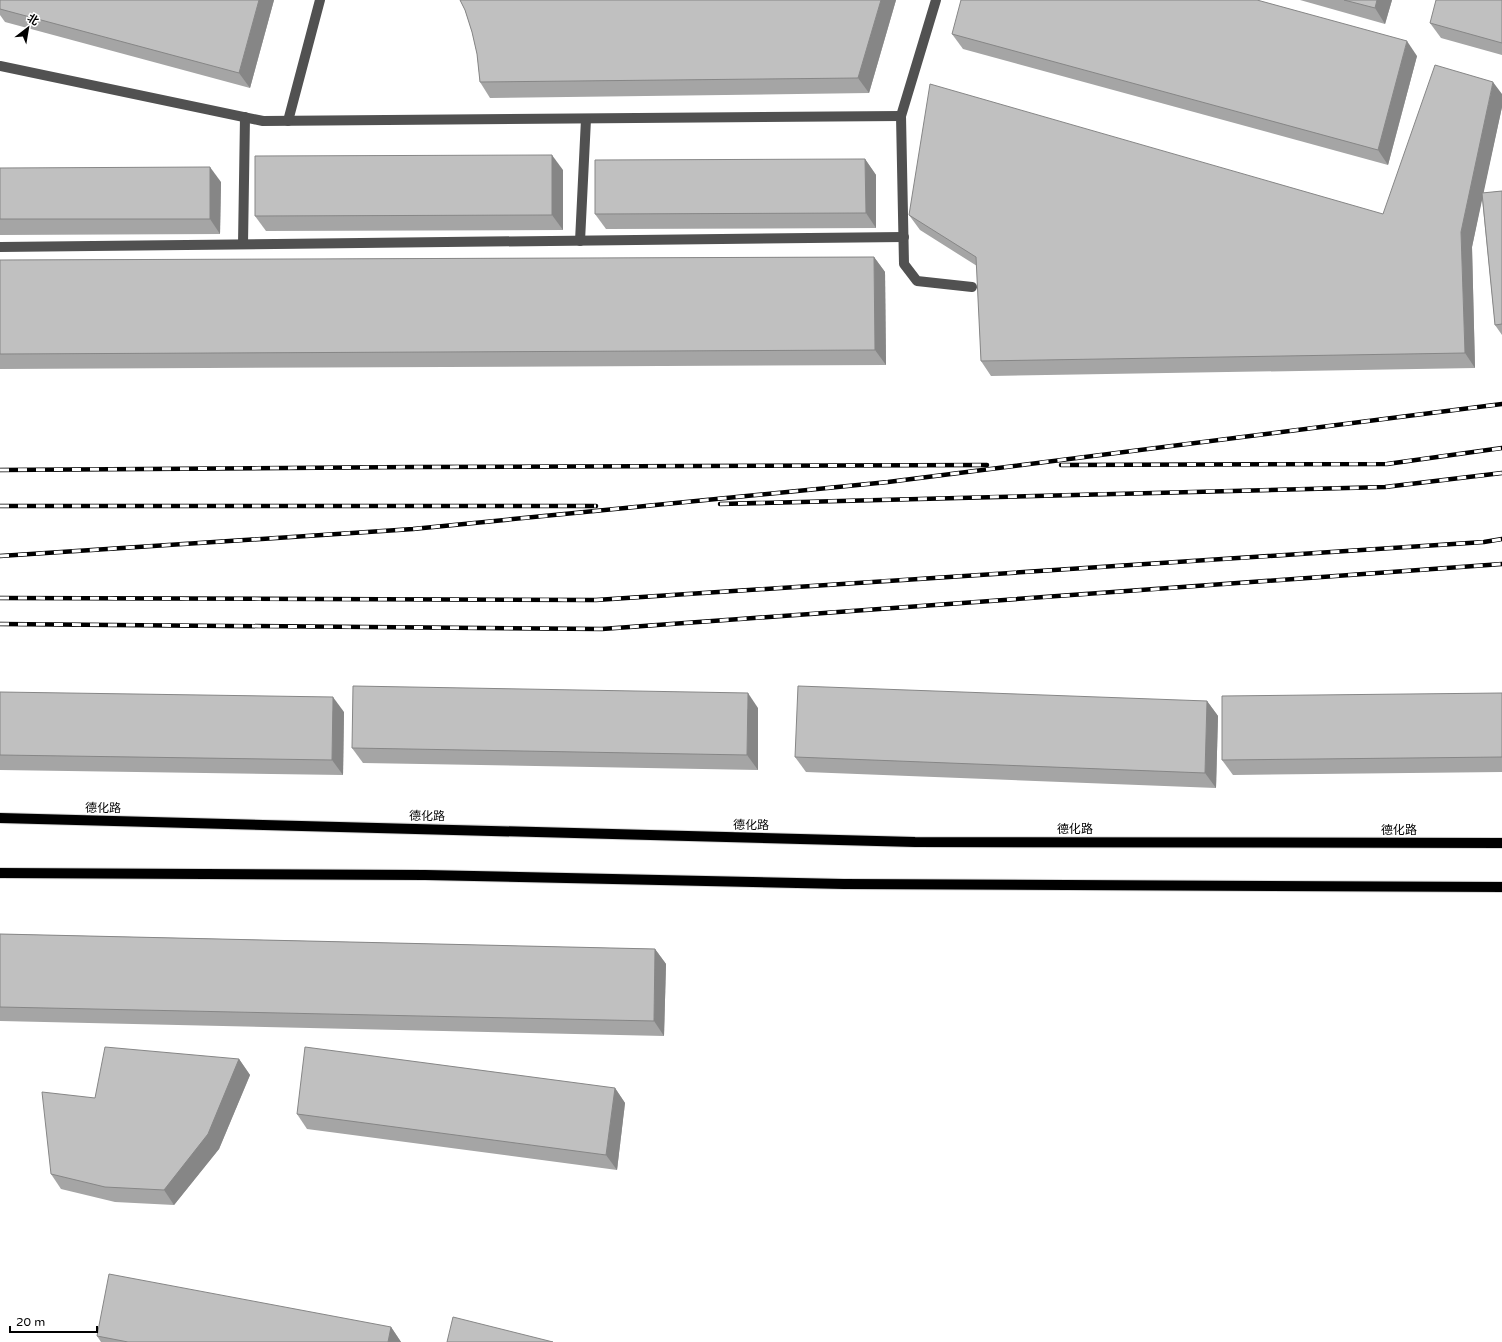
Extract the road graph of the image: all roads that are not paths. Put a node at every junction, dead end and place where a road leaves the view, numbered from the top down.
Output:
1 (320, 0) edge
2 (936, 0) edge
3 (0, 66) edge
4 (901, 116) junction
5 (245, 117) junction
6 (586, 119) junction
7 (288, 121) junction
8 (904, 237) junction
9 (580, 241) junction
10 (243, 244) junction
11 (0, 247) edge
12 (972, 287) dead end
13 (0, 818) edge
14 (1502, 843) edge
15 (0, 873) edge
16 (1502, 887) edge

1 - 7 street
2 - 4 street
3 - 5 street
4 - 6 street
4 - 8 street
5 - 7 street
5 - 10 street
6 - 7 street
6 - 9 street
8 - 9 street
8 - 12 street
9 - 10 street
10 - 11 street
13 - 14 main road, 德化路
15 - 16 main road

